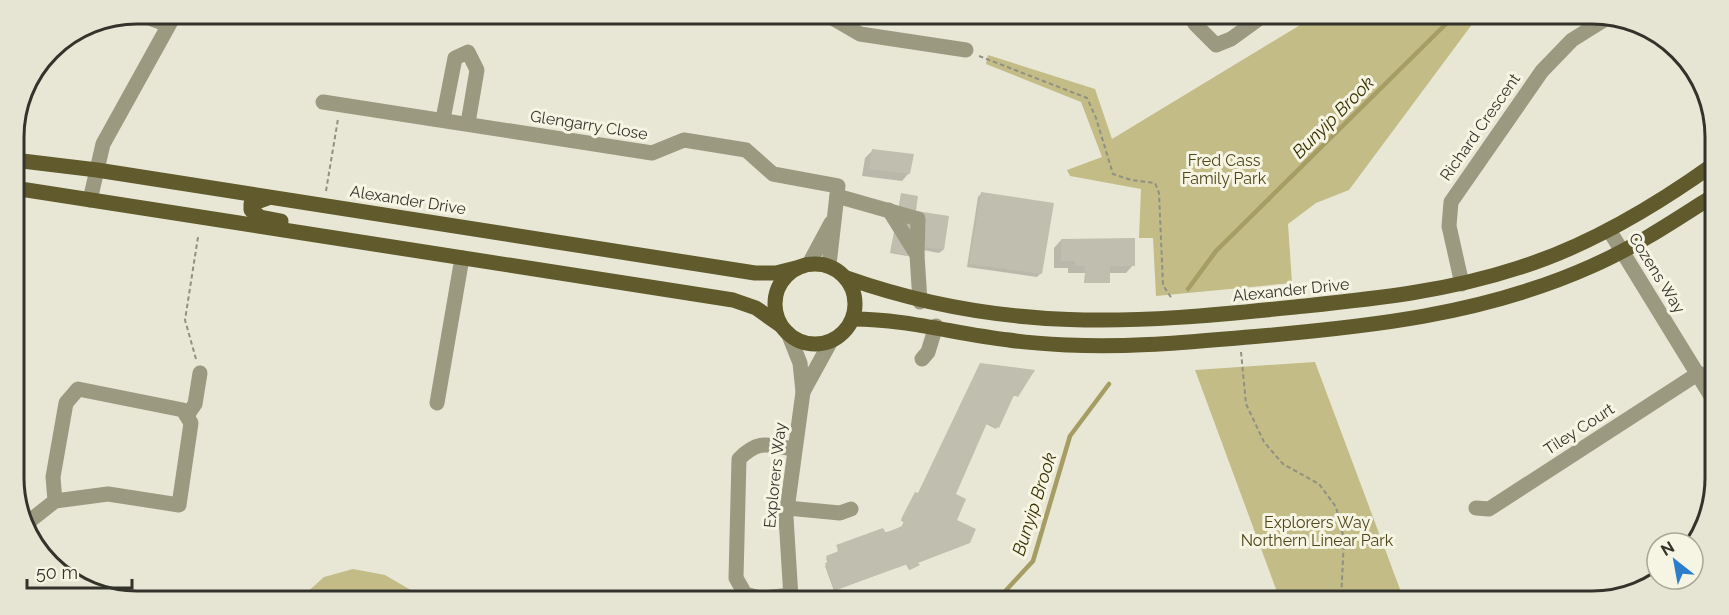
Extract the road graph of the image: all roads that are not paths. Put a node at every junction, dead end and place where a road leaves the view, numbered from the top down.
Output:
1 (169, 24) edge
2 (843, 24) edge
3 (1195, 24) edge
4 (1252, 24) edge
5 (1598, 24) edge
6 (966, 50) road end
7 (323, 102) dead end
8 (443, 119) junction
9 (468, 123) junction
10 (24, 161) edge
11 (97, 170) junction
12 (1705, 170) edge
13 (24, 190) edge
14 (837, 196) junction
15 (272, 198) junction
16 (90, 201) junction
17 (1705, 201) edge
18 (834, 218) junction
19 (1609, 230) junction
20 (332, 239) junction
21 (1621, 251) junction
22 (462, 258) junction
23 (830, 265) junction
24 (803, 266) junction
25 (847, 278) junction
26 (1462, 284) junction
27 (920, 302) junction
28 (853, 319) junction
29 (936, 326) junction
30 (784, 329) junction
31 (831, 341) junction
32 (922, 359) dead end
33 (200, 373) road end
34 (1699, 373) junction
35 (1705, 384) edge
36 (804, 392) junction
37 (437, 404) dead end
38 (188, 414) junction
39 (794, 449) junction
40 (55, 501) junction
41 (787, 508) junction
42 (850, 508) dead end
43 (1476, 508) dead end
44 (32, 519) edge
45 (743, 591) edge
46 (790, 591) edge

1 - 11 street
2 - 6 street
3 - 4 street
5 - 26 street, Richard Crescent
7 - 8 street, Glengarry Close
8 - 9 street, Glengarry Close
8 - 9 street
9 - 14 street, Glengarry Close
10 - 11 main road, Alexander Drive
11 - 15 main road, Alexander Drive
11 - 16 street
12 - 19 main road, Alexander Drive
13 - 16 main road
14 - 18 street
14 - 27 street
15 - 20 main road
15 - 24 main road, Alexander Drive
16 - 20 main road
17 - 21 main road
18 - 23 street
18 - 24 street
19 - 21 street, Cozens Way
19 - 26 main road, Alexander Drive
20 - 22 main road
21 - 29 main road
21 - 34 street, Cozens Way
22 - 30 main road
22 - 37 street
23 - 24 main road
23 - 25 main road
24 - 30 main road
25 - 27 main road, Alexander Drive
25 - 28 main road
26 - 27 main road, Alexander Drive
28 - 29 main road
28 - 31 main road
29 - 32 street
30 - 31 main road
30 - 36 street, Explorers Way
31 - 36 street, Explorers Way
33 - 38 street
34 - 35 street, Cozens Way
34 - 43 street, Tiley Court
36 - 39 street, Explorers Way
38 - 40 street
38 - 40 street
39 - 41 street, Explorers Way
39 - 45 street
40 - 44 street
41 - 42 street
41 - 46 street, Explorers Way

